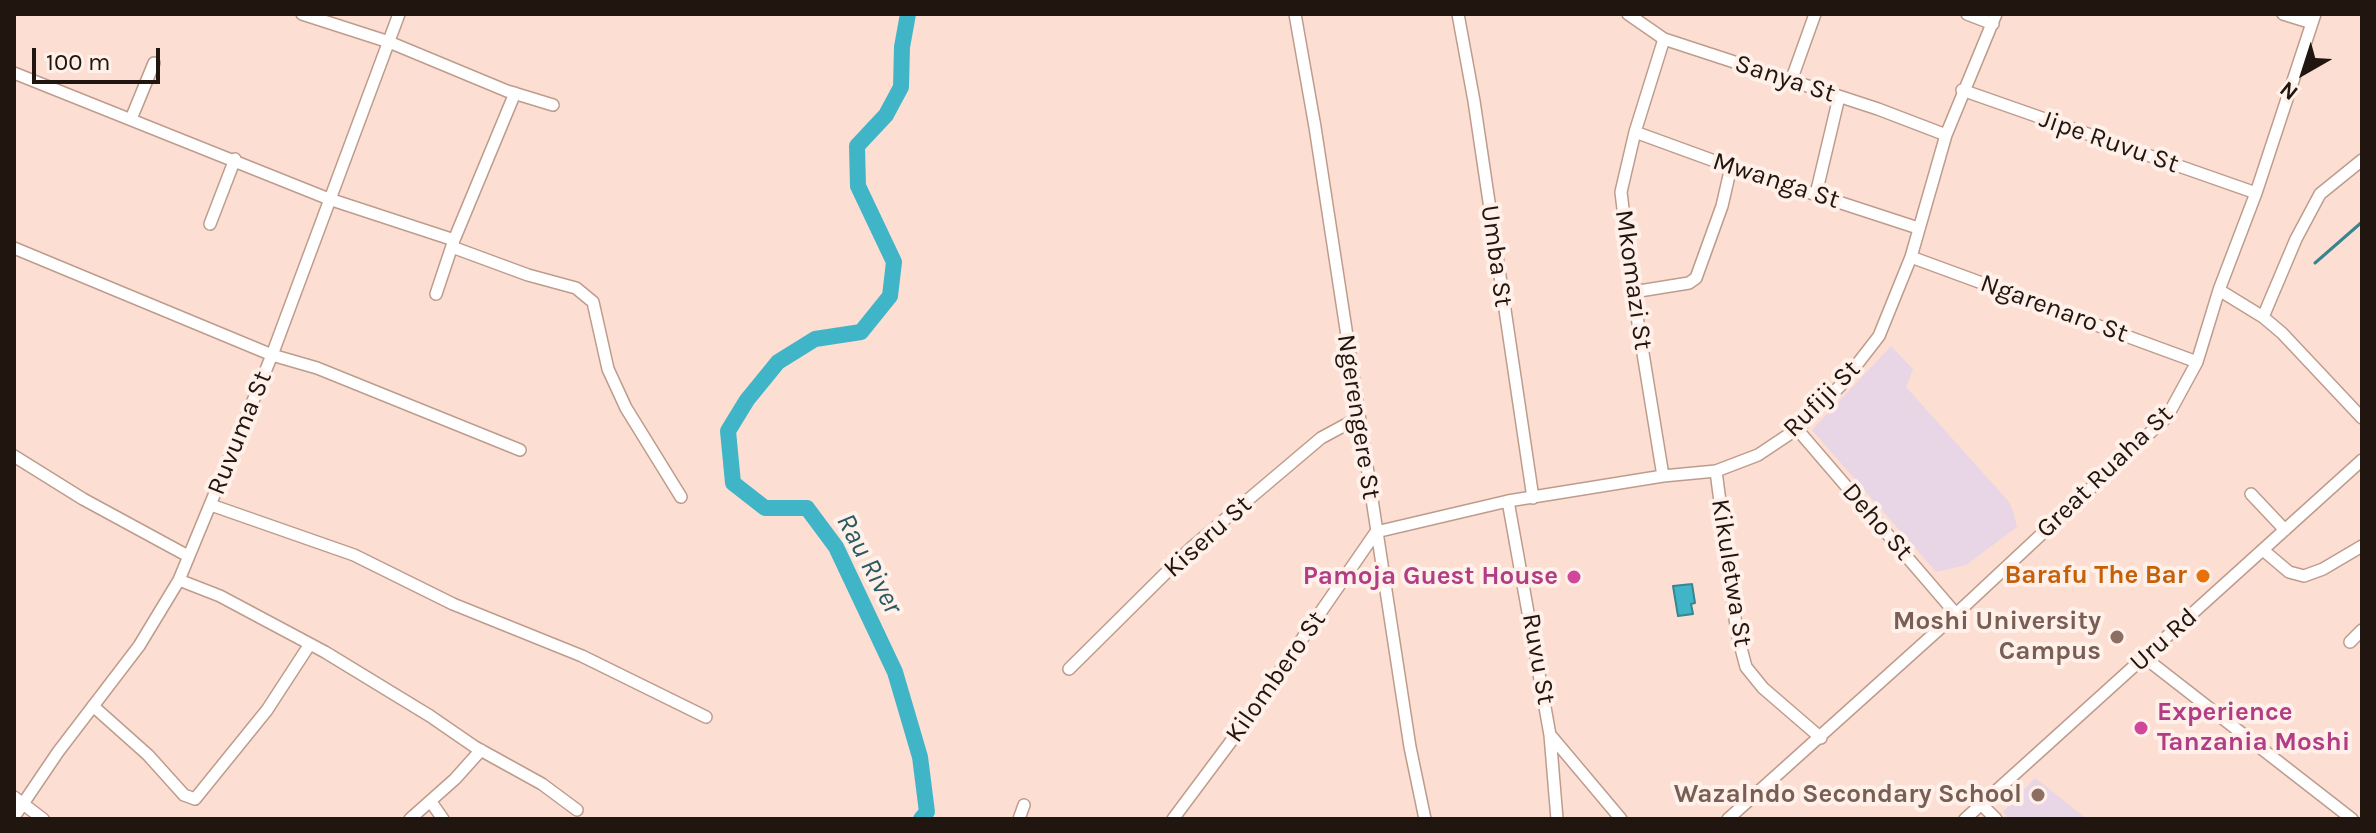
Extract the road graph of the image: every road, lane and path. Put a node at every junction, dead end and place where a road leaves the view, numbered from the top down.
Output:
1 (302, 14) edge
2 (399, 14) edge
3 (1295, 14) edge
4 (1458, 14) edge
5 (1628, 14) edge
6 (1815, 14) edge
7 (1967, 14) edge
8 (2283, 14) edge
9 (2313, 18) edge
10 (1995, 19) edge
11 (1664, 39) junction
12 (389, 42) junction
13 (154, 63) dead end
14 (14, 73) edge
15 (1791, 81) junction
16 (1962, 90) junction
17 (515, 93) junction
18 (1839, 97) junction
19 (553, 105) dead end
20 (131, 119) junction
21 (1635, 132) junction
22 (1946, 135) junction
23 (235, 159) junction
24 (2362, 160) edge
25 (1731, 167) junction
26 (2256, 193) junction
27 (1816, 194) junction
28 (329, 199) junction
29 (210, 224) dead end
30 (1918, 228) junction
31 (453, 244) junction
32 (14, 248) edge
33 (1911, 257) junction
34 (2219, 290) junction
35 (1633, 292) junction
36 (436, 294) dead end
37 (2263, 317) junction
38 (272, 355) junction
39 (2197, 362) junction
40 (1358, 418) junction
41 (2362, 418) edge
42 (1797, 429) junction
43 (520, 450) dead end
44 (14, 456) edge
45 (2362, 460) edge
46 (1716, 471) junction
47 (1663, 476) junction
48 (2251, 494) dead end
49 (681, 497) dead end
50 (1533, 498) junction
51 (1508, 501) junction
52 (211, 505) junction
53 (2285, 530) junction
54 (1376, 532) junction
55 (2362, 546) edge
56 (2263, 550) junction
57 (188, 556) junction
58 (179, 580) junction
59 (1956, 614) junction
60 (2362, 630) edge
61 (2350, 642) dead end
62 (310, 644) junction
63 (2145, 658) junction
64 (1069, 669) dead end
65 (93, 706) junction
66 (706, 717) dead end
67 (1550, 735) junction
68 (1821, 738) junction
69 (481, 750) junction
70 (18, 801) edge
71 (431, 802) junction
72 (1981, 804) junction
73 (1024, 805) dead end
74 (577, 810) dead end
75 (14, 817) edge
76 (43, 819) edge
77 (410, 819) edge
78 (443, 819) edge
79 (1019, 819) edge
80 (1173, 819) edge
81 (1425, 819) edge
82 (1557, 819) edge
83 (1621, 819) edge
84 (1728, 819) edge
85 (1965, 819) edge
86 (1996, 819) edge
87 (2352, 819) edge

1 - 12 street
2 - 12 street, Ruvuma St
3 - 40 street, Ngerengere St
4 - 50 street, Umba St
5 - 11 street, Sanya St
6 - 15 street
7 - 10 street
8 - 9 street
9 - 26 street, Great Ruaha St
10 - 16 street, Rufiji St
11 - 15 street, Sanya St
11 - 21 street, Mkomazi St
12 - 17 street
12 - 28 street, Ruvuma St
13 - 20 street
14 - 20 street
15 - 18 street, Sanya St
16 - 22 street, Rufiji St
16 - 26 street, Jipe Ruvu St
17 - 19 street
17 - 31 street
18 - 22 street, Sanya St
18 - 27 street
20 - 23 street
21 - 25 street, Mwanga St
21 - 35 street, Mkomazi St
22 - 30 street, Rufiji St
23 - 28 street
23 - 29 street
24 - 37 street
25 - 27 street, Mwanga St
25 - 35 street
26 - 34 street, Great Ruaha St
27 - 30 street, Mwanga St
28 - 31 street
28 - 38 street, Ruvuma St
30 - 33 street, Rufiji St
31 - 36 street
31 - 49 street
32 - 38 street
33 - 39 street, Ngarenaro St
33 - 42 street, Rufiji St
34 - 37 street
34 - 39 street, Great Ruaha St
35 - 47 street, Mkomazi St
37 - 41 street
38 - 43 street
38 - 52 street, Ruvuma St
39 - 59 street, Great Ruaha St
40 - 54 street, Ngerengere St
40 - 64 street, Kiseru St
42 - 46 street, Rufiji St
42 - 59 street, Deho St
44 - 57 street
45 - 53 street, Uru Rd
46 - 47 street, Rufiji St
46 - 68 street, Kikuletwa St
47 - 50 street, Rufiji St
48 - 53 street
50 - 51 street, Rufiji St
51 - 54 street, Rufiji St
51 - 67 street, Ruvu St
52 - 57 street, Ruvuma St
52 - 66 street
53 - 56 street, Uru Rd
54 - 80 street, Kilombero St
54 - 81 street, Ngerengere St
55 - 56 street
56 - 63 street, Uru Rd
57 - 58 street, Ruvuma St
58 - 62 street
58 - 65 street, Ruvuma St
59 - 68 street, Great Ruaha St
60 - 61 street
62 - 65 street
62 - 69 street
63 - 72 street, Uru Rd
63 - 87 street
65 - 70 street, Ruvuma St
67 - 82 street, Ruvu St
67 - 83 street
68 - 84 street, Great Ruaha St
69 - 71 street
69 - 74 street
70 - 75 street, Ruvuma St
70 - 76 street
71 - 77 street
71 - 78 street
72 - 85 street, Uru Rd
72 - 86 street
73 - 79 street

